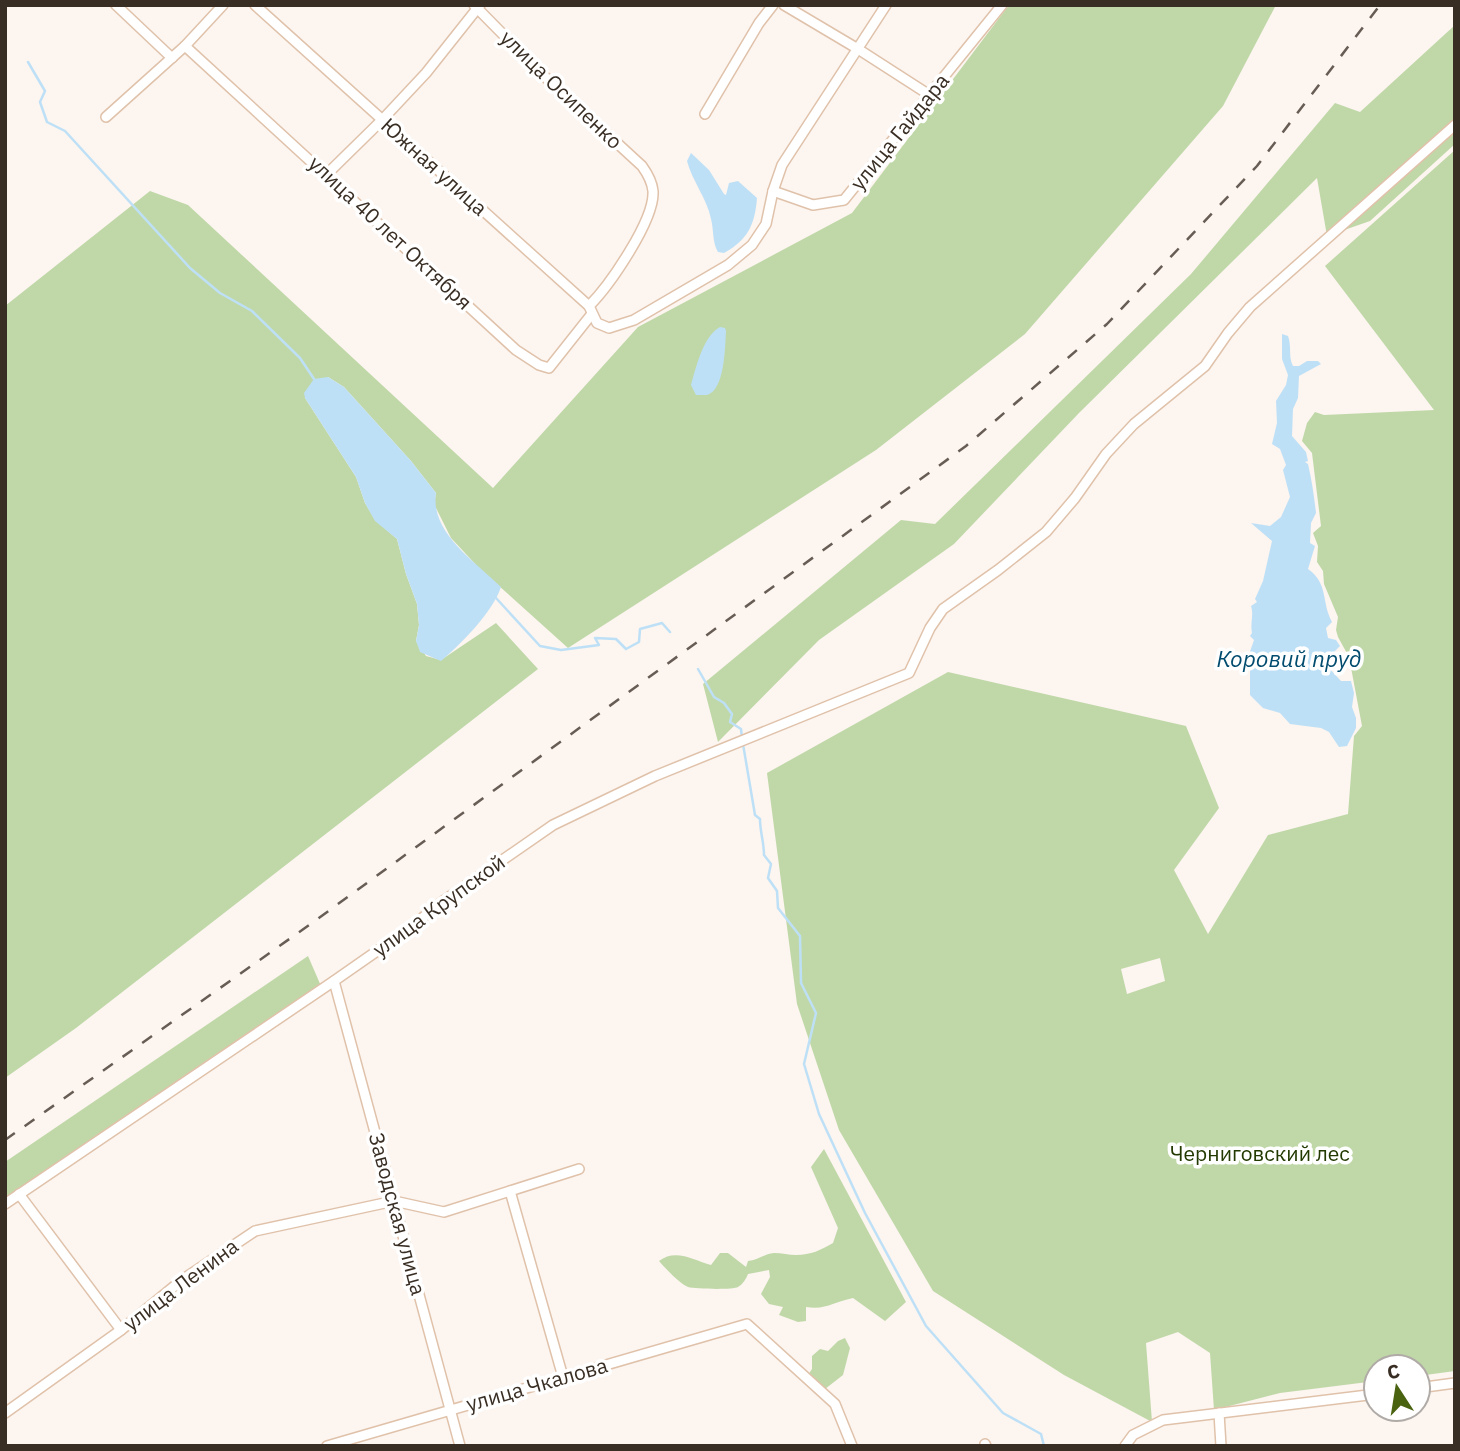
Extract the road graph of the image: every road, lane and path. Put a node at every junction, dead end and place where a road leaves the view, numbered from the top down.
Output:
1 (116, 5) edge
2 (223, 5) edge
3 (256, 5) edge
4 (773, 5) edge
5 (784, 5) edge
6 (886, 5) edge
7 (1002, 5) edge
8 (477, 6) edge
9 (185, 46) junction
10 (858, 49) junction
11 (172, 58) junction
12 (931, 96) junction
13 (705, 114) dead end
14 (106, 117) dead end
15 (382, 120) junction
16 (1455, 125) edge
17 (326, 175) junction
18 (773, 191) junction
19 (590, 311) junction
20 (334, 982) junction
21 (579, 1169) dead end
22 (510, 1191) junction
23 (19, 1194) junction
24 (394, 1201) junction
25 (5, 1204) edge
26 (121, 1330) junction
27 (563, 1377) junction
28 (1455, 1383) edge
29 (1432, 1386) edge
30 (1362, 1396) edge
31 (450, 1410) junction
32 (5, 1413) edge
33 (1219, 1413) junction
34 (327, 1446) edge
35 (460, 1446) edge
36 (852, 1446) edge
37 (1125, 1446) edge
38 (1220, 1446) edge

1 - 11 street
2 - 9 street
3 - 15 street, Южная улица
4 - 13 street
5 - 10 street
6 - 10 street
7 - 12 street, улица Гайдара
8 - 15 street
8 - 19 street, улица Осипенко
9 - 11 street
9 - 17 street, улица 40 лет Октября
10 - 12 street
10 - 18 street
11 - 14 street
12 - 18 street, улица Гайдара
15 - 17 street
15 - 19 street, Южная улица
16 - 20 street, улица Крупской
17 - 19 street, улица 40 лет Октября
18 - 19 street, Южная улица
20 - 23 street, улица Крупской
20 - 24 street, Заводская улица
21 - 22 street, улица Ленина
22 - 24 street, улица Ленина
22 - 27 street
23 - 25 street, улица Крупской
23 - 26 street
24 - 26 street, улица Ленина
24 - 31 street, Заводская улица
26 - 32 street, улица Ленина
27 - 31 street, улица Чкалова
27 - 36 street, улица Чкалова
28 - 29 street
30 - 33 street
31 - 34 street, улица Чкалова
31 - 35 street, Заводская улица
33 - 37 street
33 - 38 street

